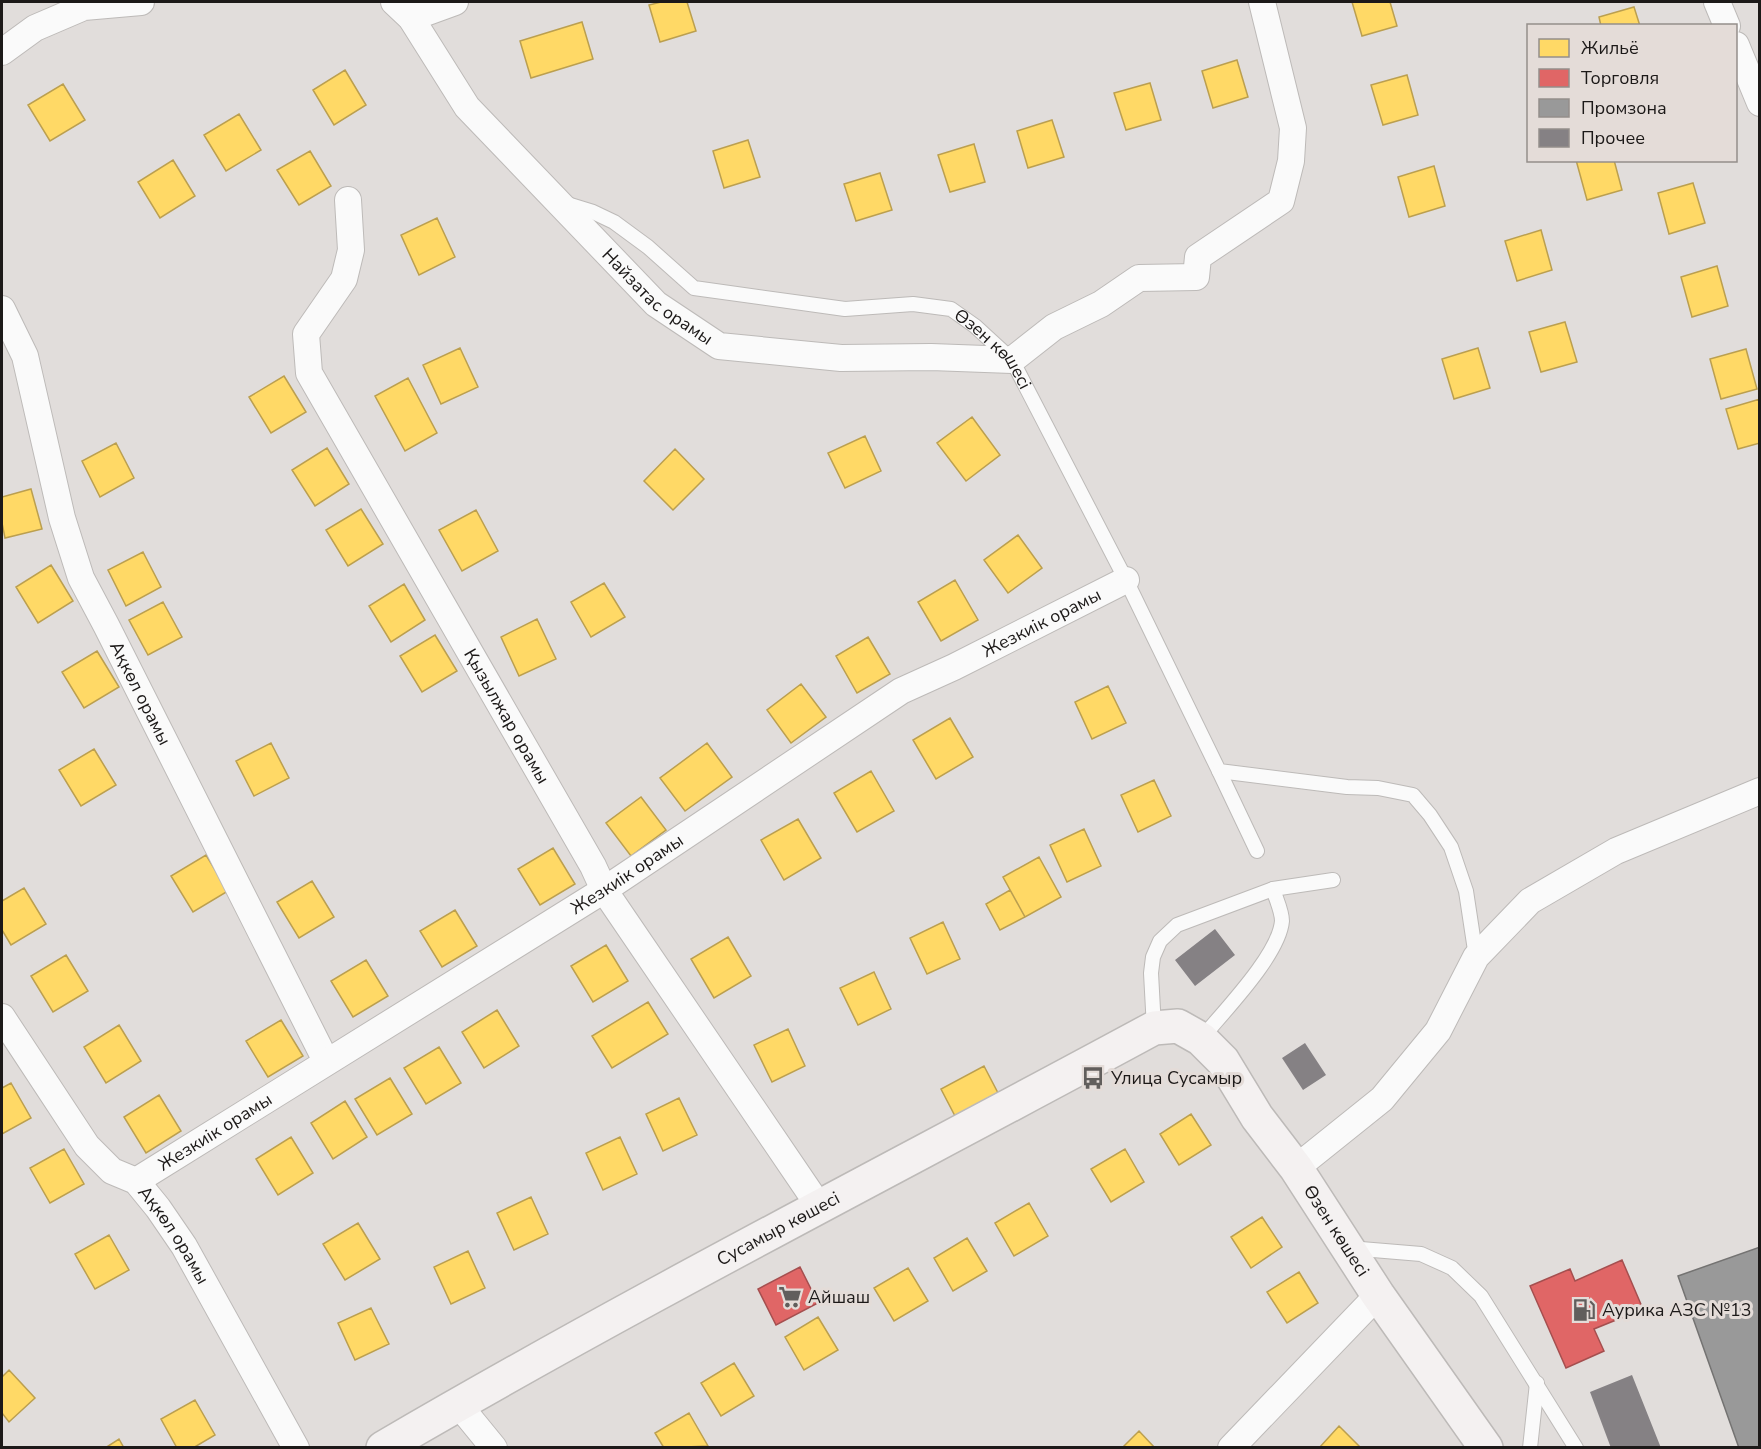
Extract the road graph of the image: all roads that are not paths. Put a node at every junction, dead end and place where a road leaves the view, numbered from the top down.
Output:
1 (141, 2) edge
2 (455, 2) edge
3 (1262, 2) edge
4 (1718, 2) edge
5 (402, 10) edge
6 (1726, 24) edge
7 (1737, 47) edge
8 (2, 52) edge
9 (1760, 103) edge
10 (348, 200) dead end
11 (558, 202) junction
12 (2, 309) edge
13 (1012, 360) junction
14 (1126, 580) junction
15 (1219, 771) junction
16 (1760, 791) edge
17 (1257, 851) dead end
18 (1333, 880) dead end
19 (1274, 889) junction
20 (604, 890) junction
21 (1476, 957) junction
22 (2, 1017) edge
23 (1178, 1031) junction
24 (326, 1061) junction
25 (1296, 1168) junction
26 (136, 1181) junction
27 (819, 1206) junction
28 (1349, 1248) junction
29 (1378, 1295) junction
30 (1537, 1383) junction
31 (458, 1404) junction
32 (296, 1448) edge
33 (383, 1448) edge
34 (494, 1448) edge
35 (1231, 1448) edge
36 (1486, 1448) edge
37 (1530, 1448) edge
38 (1576, 1448) edge

1 - 8 street
2 - 5 street, Найзатас орамы
3 - 13 street
4 - 6 street
5 - 11 street, Найзатас орамы
7 - 9 street
10 - 20 street, Қызылжар орамы
11 - 13 lane, Өзен көшесі
11 - 13 street, Найзатас орамы
12 - 24 street, Ақкөл орамы
13 - 14 lane, Өзен көшесі
14 - 15 lane, Өзен көшесі
14 - 20 street, Жезкиік орамы
15 - 17 lane, Өзен көшесі
15 - 21 lane
16 - 21 street
18 - 19 lane
19 - 23 lane
19 - 23 lane
20 - 24 street, Жезкиік орамы
20 - 27 street, Қызылжар орамы
21 - 25 street
22 - 26 street, Ақкөл орамы
23 - 25 main road, Өзен көшесі
23 - 27 main road, Сусамыр көшесі
24 - 26 street, Жезкиік орамы
25 - 28 main road, Өзен көшесі
26 - 32 street, Ақкөл орамы
27 - 31 main road, Сусамыр көшесі
28 - 29 main road, Өзен көшесі
28 - 30 lane
29 - 35 street
29 - 36 main road, Өзен көшесі
30 - 37 lane
30 - 38 lane
31 - 33 main road, Сусамыр көшесі
31 - 34 street

